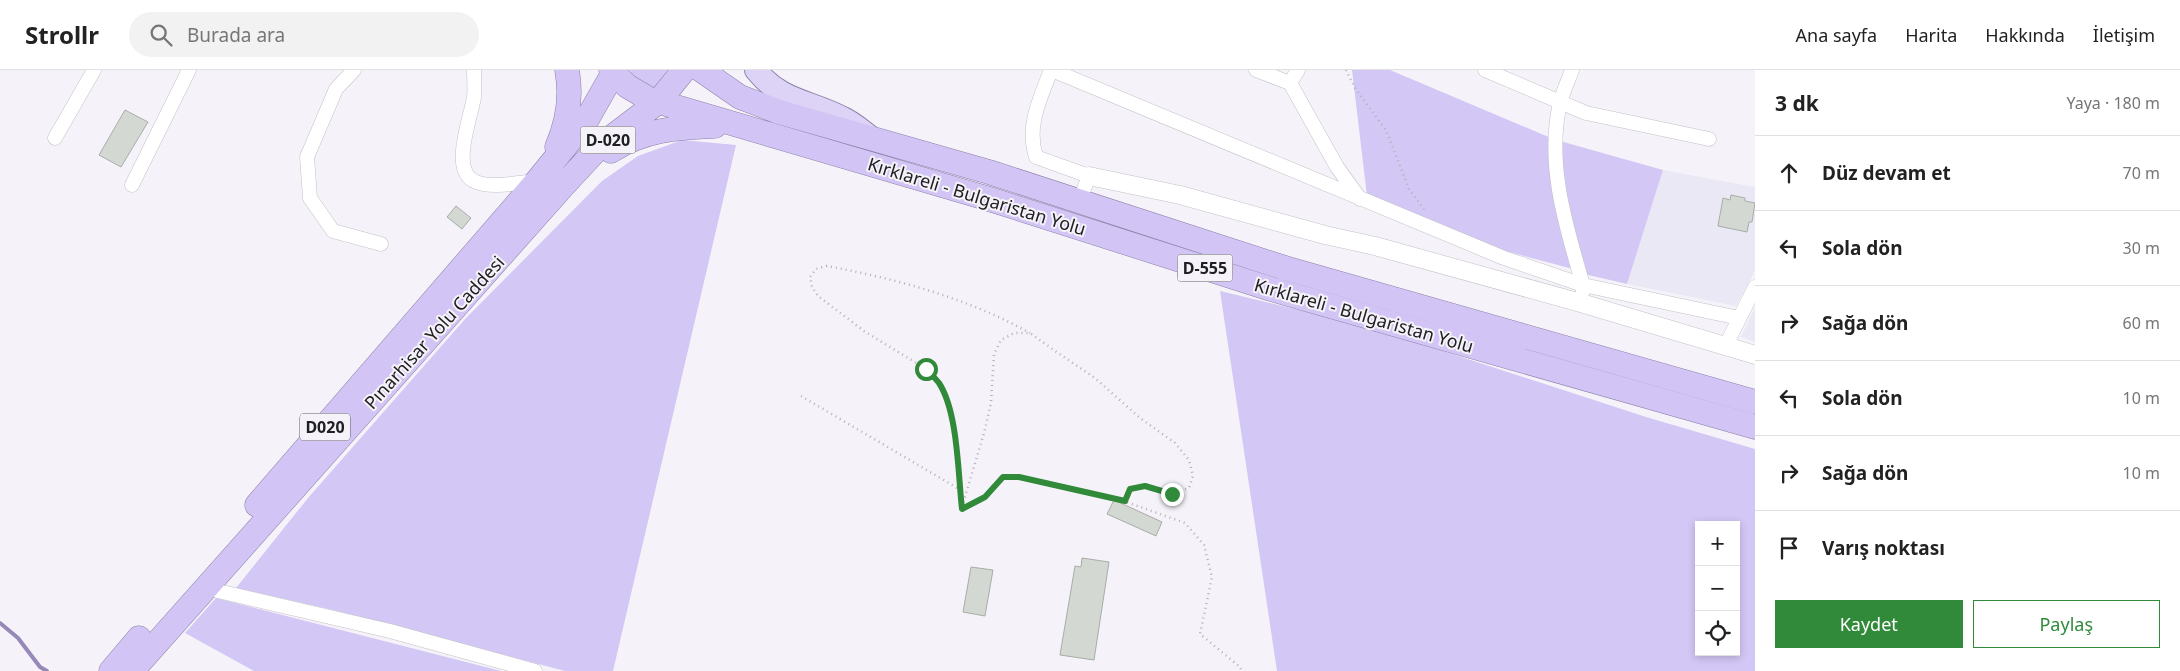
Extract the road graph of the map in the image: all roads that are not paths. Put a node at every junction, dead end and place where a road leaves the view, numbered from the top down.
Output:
1 (94, 70) edge
2 (189, 70) edge
3 (354, 70) edge
4 (474, 70) edge
5 (567, 70) edge
6 (684, 70) edge
7 (701, 70) edge
8 (756, 70) edge
9 (1051, 70) edge
10 (1256, 70) edge
11 (1298, 70) edge
12 (1485, 70) edge
13 (1572, 70) edge
14 (613, 71) edge
15 (1290, 84) junction
16 (658, 102) junction
17 (1560, 102) junction
18 (741, 125) junction
19 (55, 138) dead end
20 (876, 139) junction
21 (1709, 139) dead end
22 (1089, 176) junction
23 (537, 181) junction
24 (132, 185) dead end
25 (563, 186) junction
26 (1361, 199) junction
27 (1079, 202) junction
28 (381, 244) dead end
29 (1583, 285) junction
30 (1755, 287) edge
31 (1582, 303) junction
32 (1739, 318) junction
33 (1725, 347) junction
34 (1755, 355) edge
35 (1755, 402) edge
36 (1755, 427) edge
37 (205, 588) junction
38 (111, 671) edge
39 (132, 671) edge
40 (535, 671) edge

1 - 19 street
2 - 24 street
3 - 28 street
4 - 23 street
5 - 23 highway
6 - 16 highway, Pınarhisar Yolu Caddesi / D-020
7 - 20 highway, Kırklareli - Bulgaristan Yolu / D-555
8 - 20 main road
9 - 22 street
9 - 26 street
10 - 15 street
11 - 15 street
12 - 17 street
13 - 17 street
14 - 16 highway, D-555
14 - 23 highway, Pınarhisar Yolu Caddesi
15 - 26 street
16 - 18 highway, Kırklareli - Bulgaristan Yolu / D-555
16 - 25 highway, Pınarhisar Yolu Caddesi / D-020
17 - 21 street
17 - 29 street
18 - 25 highway
18 - 36 highway, Kırklareli - Bulgaristan Yolu / D-555
20 - 27 highway, Kırklareli - Bulgaristan Yolu / D-555
22 - 27 street
22 - 31 street
23 - 38 highway, Pınarhisar Yolu Caddesi / D020
25 - 37 highway, Pınarhisar Yolu Caddesi / D020
26 - 29 street
27 - 35 highway, Kırklareli - Bulgaristan Yolu / D-555
29 - 31 street
29 - 32 street
30 - 32 street
31 - 33 street
32 - 33 street
33 - 34 street
37 - 39 highway, Pınarhisar Yolu Caddesi / D020
37 - 40 street

